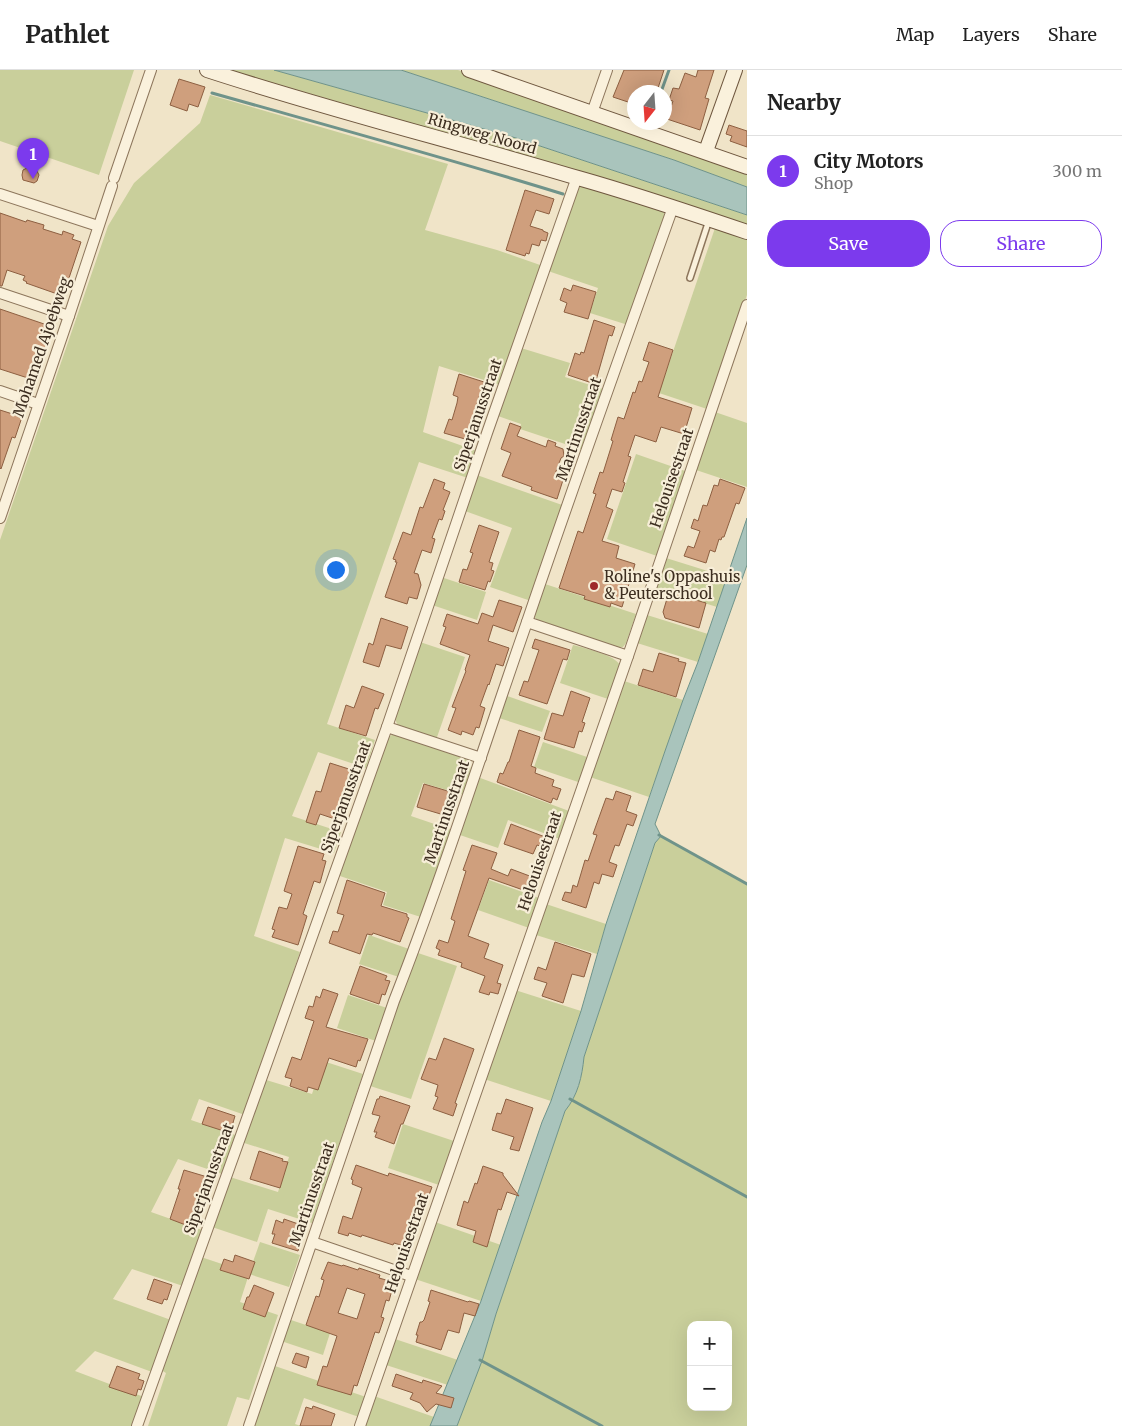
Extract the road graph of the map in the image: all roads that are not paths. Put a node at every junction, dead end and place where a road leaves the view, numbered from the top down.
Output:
1 (151, 70) edge
2 (209, 70) edge
3 (469, 70) edge
4 (607, 70) edge
5 (736, 70) edge
6 (491, 73) edge
7 (592, 113) junction
8 (706, 151) junction
9 (747, 167) edge
10 (577, 178) junction
11 (0, 194) edge
12 (673, 207) junction
13 (709, 219) junction
14 (98, 226) junction
15 (747, 232) edge
16 (690, 278) dead end
17 (0, 294) edge
18 (747, 305) edge
19 (69, 316) junction
20 (0, 391) edge
21 (38, 404) junction
22 (4, 492) edge
23 (0, 518) edge
24 (526, 622) junction
25 (628, 656) junction
26 (387, 727) junction
27 (482, 758) junction
28 (312, 1242) junction
29 (411, 1276) junction
30 (137, 1426) edge
31 (249, 1426) edge
32 (360, 1426) edge

1 - 14 street, Mohamed Ajoebweg
2 - 10 street, Ringweg Noord
3 - 6 street
4 - 7 street
5 - 8 street
6 - 7 street
7 - 8 street
8 - 9 street
10 - 12 street, Ringweg Noord
10 - 26 street, Siperjanusstraat
11 - 14 street
12 - 13 street, Ringweg Noord
12 - 24 street, Martinusstraat
13 - 15 street, Ringweg Noord
13 - 16 lane
14 - 19 street, Mohamed Ajoebweg
17 - 19 street
18 - 25 street, Helouisestraat
19 - 21 street, Mohamed Ajoebweg
20 - 21 street
21 - 22 street, Mohamed Ajoebweg
22 - 23 street, Mohamed Ajoebweg
24 - 25 street
24 - 27 street, Martinusstraat
25 - 29 street, Helouisestraat
26 - 27 street
26 - 30 street, Siperjanusstraat
27 - 28 street, Martinusstraat
28 - 29 street
28 - 31 street, Martinusstraat
29 - 32 street, Helouisestraat

